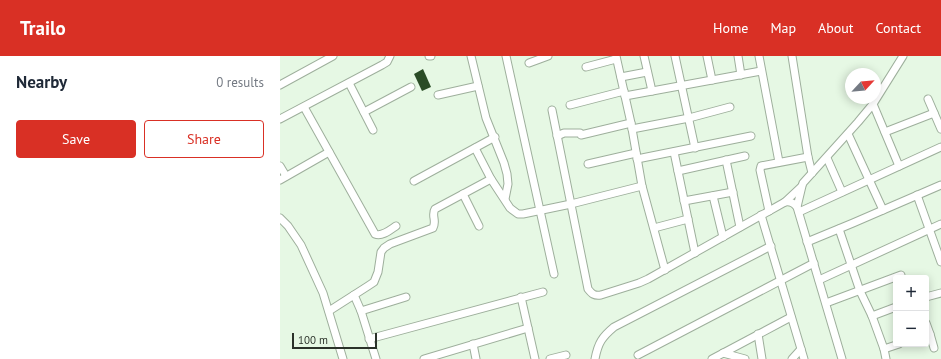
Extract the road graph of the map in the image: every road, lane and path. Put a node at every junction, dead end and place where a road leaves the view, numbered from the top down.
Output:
1 (333, 56) edge
2 (390, 56) edge
3 (471, 56) edge
4 (506, 56) edge
5 (548, 56) edge
6 (644, 56) edge
7 (676, 56) edge
8 (707, 56) edge
9 (738, 56) edge
10 (759, 56) edge
11 (792, 56) edge
12 (903, 56) edge
13 (616, 58) edge
14 (528, 63) dead end
15 (586, 66) dead end
16 (762, 71) junction
17 (647, 72) junction
18 (741, 75) junction
19 (621, 78) junction
20 (712, 80) junction
21 (349, 83) junction
22 (280, 85) edge
23 (478, 86) junction
24 (682, 86) junction
25 (411, 87) dead end
26 (652, 91) junction
27 (881, 91) edge
28 (624, 94) junction
29 (438, 95) dead end
30 (928, 99) dead end
31 (873, 104) joint
32 (570, 105) dead end
33 (304, 107) junction
34 (730, 107) dead end
35 (552, 110) dead end
36 (364, 112) junction
37 (934, 113) junction
38 (689, 118) junction
39 (280, 119) edge
40 (631, 126) junction
41 (941, 129) edge
42 (373, 130) dead end
43 (885, 132) junction
44 (848, 134) junction
45 (557, 136) junction
46 (751, 136) dead end
47 (495, 137) junction
48 (941, 147) edge
49 (475, 148) junction
50 (695, 148) junction
51 (329, 152) junction
52 (674, 152) junction
53 (637, 156) junction
54 (745, 156) dead end
55 (808, 156) junction
56 (827, 158) junction
57 (726, 160) junction
58 (779, 162) junction
59 (588, 164) dead end
60 (280, 166) edge
61 (899, 166) junction
62 (678, 171) junction
63 (812, 173) junction
64 (283, 178) edge
65 (492, 179) junction
66 (869, 180) junction
67 (414, 181) dead end
68 (941, 185) edge
69 (642, 186) junction
70 (802, 186) junction
71 (733, 192) junction
72 (842, 192) junction
73 (462, 194) junction
74 (917, 195) junction
75 (713, 196) junction
76 (504, 199) junction
77 (684, 202) junction
78 (785, 202) junction
79 (571, 204) junction
80 (798, 209) junction
81 (770, 210) junction
82 (883, 210) junction
83 (539, 211) junction
84 (761, 215) junction
85 (688, 219) junction
86 (281, 221) edge
87 (941, 224) edge
88 (396, 226) dead end
89 (479, 226) dead end
90 (740, 227) junction
91 (654, 228) junction
92 (839, 229) junction
93 (929, 229) junction
94 (722, 237) junction
95 (807, 242) junction
96 (771, 246) junction
97 (939, 251) edge
98 (695, 253) junction
99 (941, 262) edge
100 (814, 263) junction
101 (851, 265) junction
102 (665, 270) junction
103 (554, 274) dead end
104 (893, 278) edge
105 (780, 280) junction
106 (819, 280) junction
107 (860, 291) junction
108 (543, 292) dead end
109 (941, 293) edge
110 (354, 295) junction
111 (929, 296) edge
112 (406, 297) dead end
113 (521, 297) junction
114 (826, 303) junction
115 (893, 308) edge
116 (329, 311) junction
117 (361, 311) junction
118 (872, 316) junction
119 (792, 317) junction
120 (528, 328) junction
121 (758, 334) junction
122 (929, 336) edge
123 (370, 339) junction
124 (473, 344) junction
125 (893, 346) edge
126 (934, 348) dead end
127 (801, 349) junction
128 (884, 349) junction
129 (723, 353) junction
130 (566, 355) dead end
131 (638, 355) dead end
132 (437, 357) edge
133 (342, 359) edge
134 (376, 359) edge
135 (424, 359) edge
136 (476, 359) edge
137 (535, 359) edge
138 (550, 359) edge
139 (595, 359) edge
140 (712, 359) edge
141 (745, 359) edge
142 (762, 359) edge
143 (792, 359) edge
144 (804, 359) edge
145 (842, 359) edge
146 (886, 359) edge

1 - 22 street
2 - 21 street
3 - 23 street
4 - 83 street
5 - 14 street
6 - 17 street
7 - 24 street
8 - 20 street
9 - 18 street
10 - 16 street
11 - 55 street
12 - 27 street
13 - 15 street
13 - 19 street
16 - 18 street
16 - 58 street
17 - 19 street
17 - 26 street
18 - 20 street
19 - 28 street
20 - 24 street
21 - 33 street
21 - 36 street
23 - 29 street
23 - 47 street
24 - 26 street
24 - 38 street
25 - 36 street
26 - 28 street
28 - 32 street
28 - 40 street
30 - 37 street
31 - 43 street
31 - 44 street
33 - 39 street
33 - 51 street
34 - 38 street
35 - 45 street
36 - 42 street
37 - 41 street
37 - 43 street
38 - 40 street
38 - 50 street
40 - 45 street
40 - 53 street
43 - 61 street
44 - 56 street
44 - 66 street
45 - 79 street
46 - 50 street
47 - 49 street
47 - 76 street
48 - 61 street
49 - 65 street
49 - 67 street
50 - 52 street
51 - 64 street
51 - 88 street
52 - 53 street
52 - 62 street
53 - 59 street
53 - 69 street
54 - 57 street
55 - 58 street
55 - 63 street
56 - 63 street
56 - 72 street
57 - 62 street
57 - 71 street
58 - 81 street
60 - 64 street
61 - 66 street
62 - 77 street
63 - 70 street
65 - 73 street
65 - 76 street
66 - 72 street
66 - 82 street
68 - 74 street
69 - 79 street
69 - 91 street
70 - 78 street
70 - 80 street
71 - 75 street
71 - 90 street
72 - 80 street
73 - 89 street
73 - 110 street
74 - 82 street
74 - 93 street
75 - 77 street
75 - 94 street
76 - 83 street
77 - 85 street
78 - 80 street
78 - 81 street
79 - 83 street
79 - 102 street
80 - 95 street
81 - 84 street
82 - 92 street
83 - 103 street
84 - 90 street
84 - 96 street
85 - 91 street
85 - 98 street
86 - 116 street
87 - 93 street
90 - 94 street
91 - 102 street
92 - 95 street
92 - 101 street
93 - 97 street
93 - 101 street
94 - 98 street
95 - 100 street
96 - 105 street
96 - 139 street
97 - 99 street
98 - 102 street
100 - 105 street
100 - 106 street
101 - 106 street
101 - 107 street
104 - 107 street
105 - 119 street
105 - 131 street
106 - 114 street
107 - 114 street
107 - 118 street
108 - 113 street
109 - 111 street
110 - 116 street
110 - 117 street
112 - 117 street
113 - 120 street
113 - 123 street
114 - 145 street
115 - 118 street
116 - 133 street
117 - 123 street
118 - 128 street
119 - 121 street
119 - 127 street
120 - 124 street
120 - 137 street
121 - 129 street
121 - 142 street
122 - 126 street
123 - 134 street
124 - 132 street
124 - 136 street
125 - 128 street
127 - 143 street
127 - 144 street
128 - 146 street
129 - 140 street
129 - 141 street
130 - 138 street
132 - 135 street

